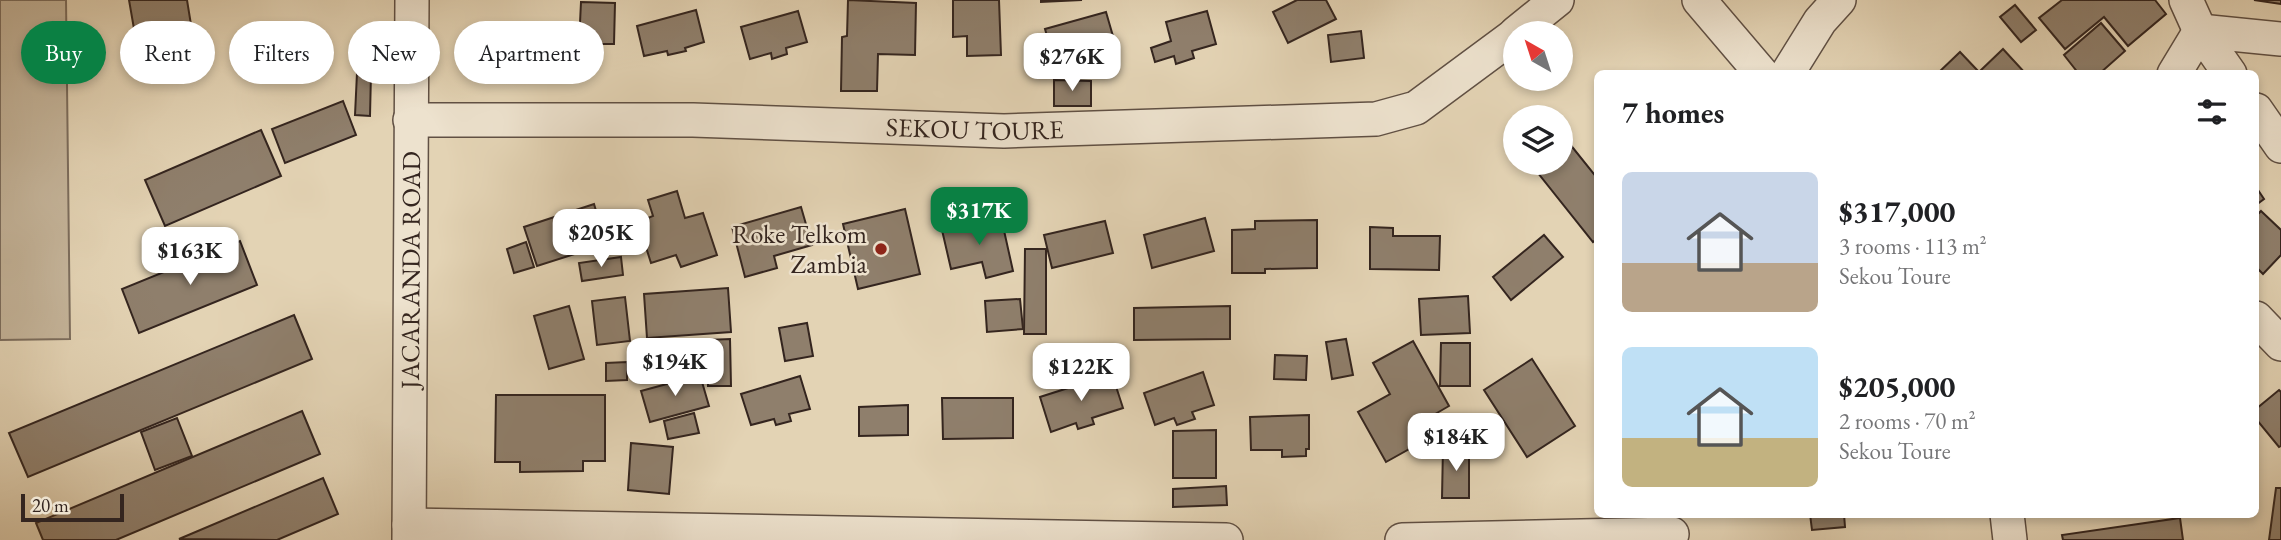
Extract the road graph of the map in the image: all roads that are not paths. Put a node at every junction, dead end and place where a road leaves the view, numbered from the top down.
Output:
1 (412, 0) edge
2 (1556, 0) edge
3 (1699, 0) edge
4 (1839, 0) edge
5 (2186, 0) edge
6 (1531, 21) edge
7 (2200, 31) junction
8 (2281, 39) edge
9 (1503, 44) edge
10 (1759, 70) edge
11 (1789, 70) edge
12 (2176, 70) edge
13 (2227, 70) edge
14 (2259, 114) edge
15 (410, 120) junction
16 (2281, 146) edge
17 (2259, 320) edge
18 (2281, 344) edge
19 (2007, 518) edge
20 (1672, 530) edge
21 (409, 532) edge
22 (1226, 540) edge
23 (1402, 540) edge
24 (2010, 540) edge

1 - 15 street, JACARANDA ROAD
2 - 6 street, SEKOU TOURE
3 - 10 street
4 - 11 street
5 - 7 street
7 - 8 street
7 - 12 street
7 - 13 street
9 - 15 street, SEKOU TOURE
14 - 16 street
15 - 21 street, JACARANDA ROAD
17 - 18 street
19 - 24 street
20 - 23 street
21 - 22 street

